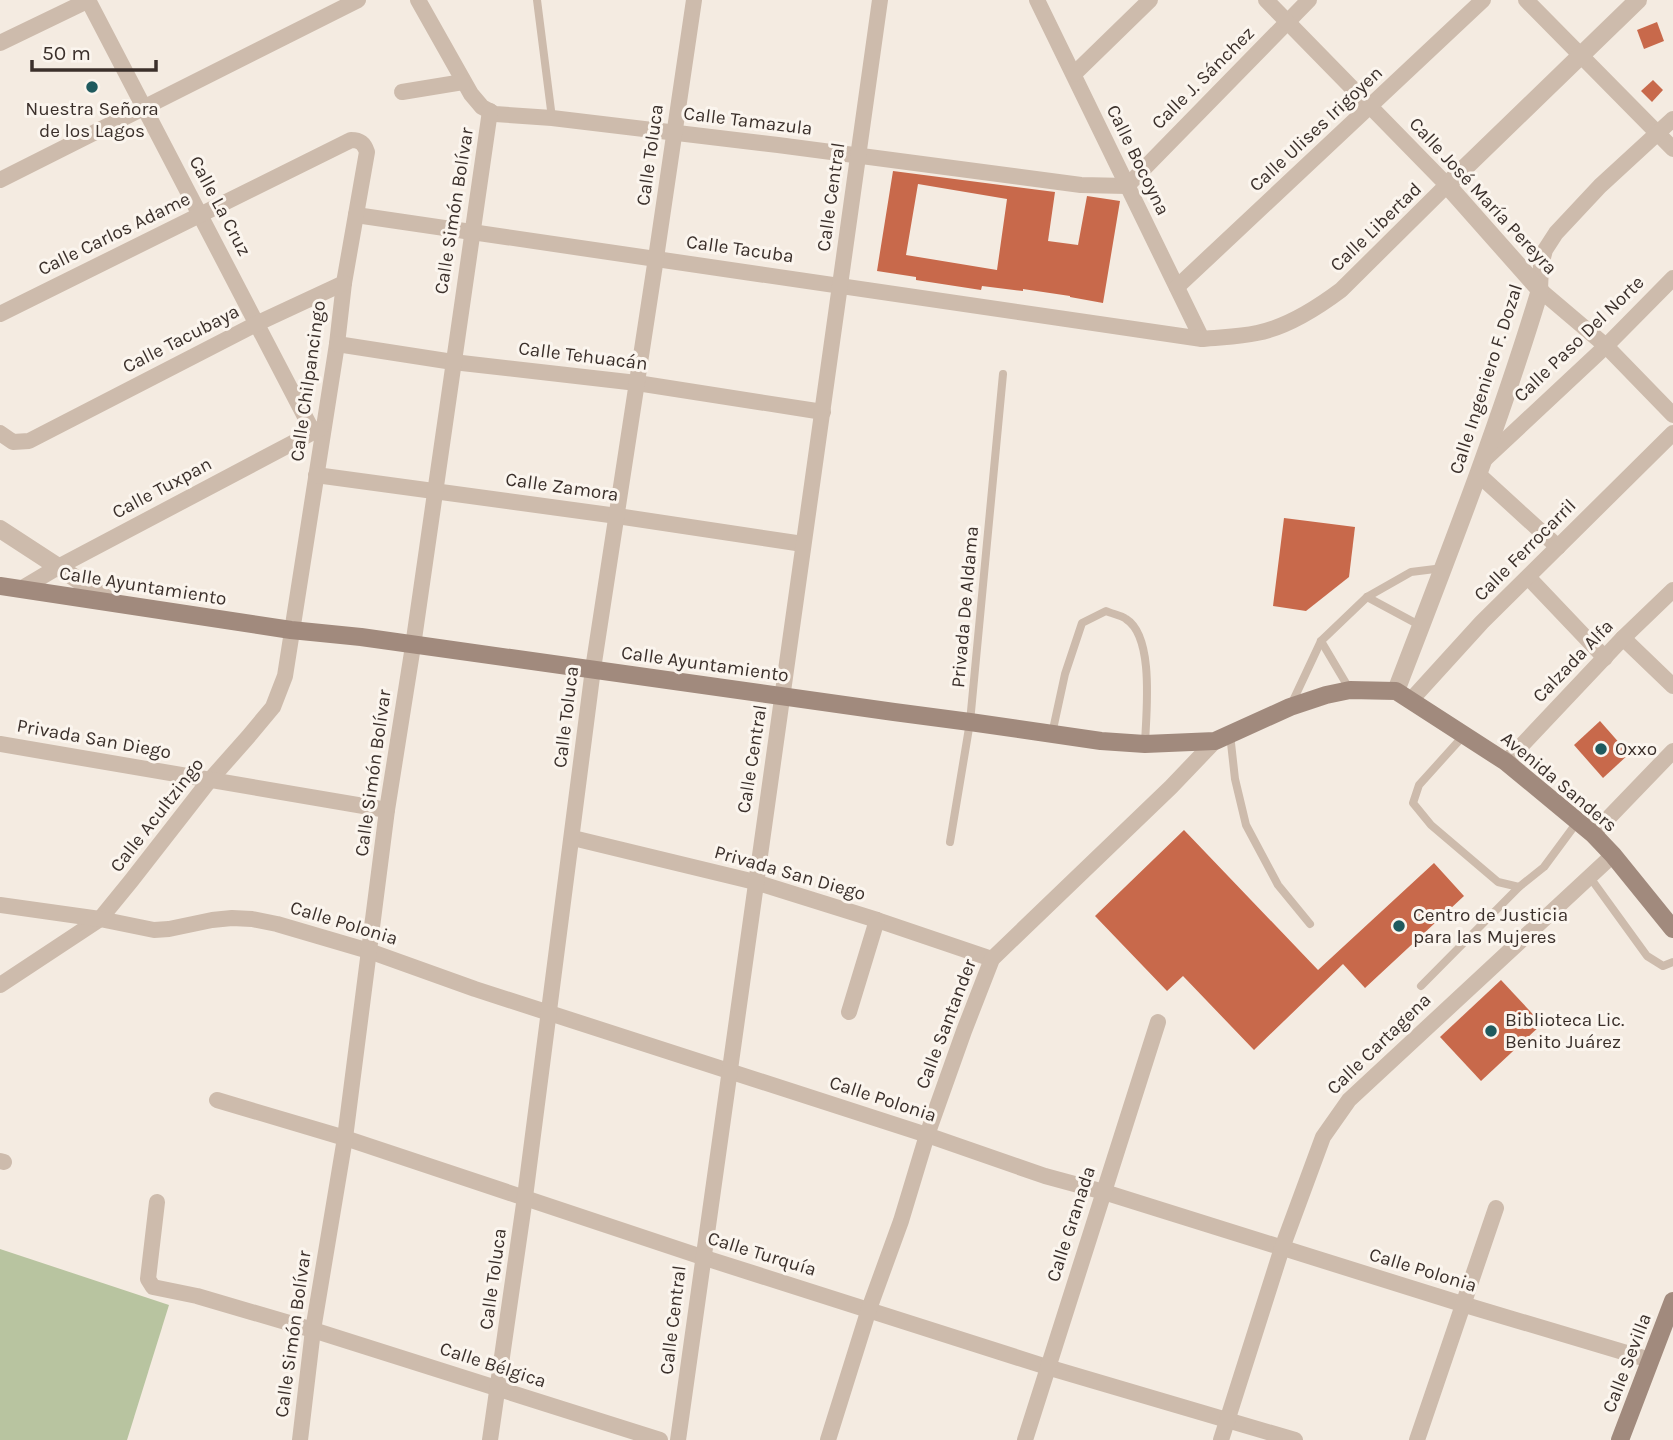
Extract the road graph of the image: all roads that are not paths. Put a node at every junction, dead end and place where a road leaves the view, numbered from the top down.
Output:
1 (88, 0) edge
2 (358, 0) edge
3 (418, 0) edge
4 (537, 0) edge
5 (694, 0) edge
6 (880, 0) edge
7 (1037, 0) edge
8 (1150, 0) edge
9 (1266, 0) edge
10 (1310, 0) edge
11 (1483, 0) edge
12 (1526, 0) edge
13 (1638, 0) edge
14 (1288, 22) junction
15 (0, 43) edge
16 (1581, 54) junction
17 (1074, 74) junction
18 (463, 82) junction
19 (402, 92) dead end
20 (1371, 107) junction
21 (144, 108) junction
22 (490, 111) junction
23 (552, 118) junction
24 (1673, 119) edge
25 (674, 134) junction
26 (1658, 134) junction
27 (360, 142) joint
28 (1673, 149) edge
29 (859, 155) junction
30 (0, 180) edge
31 (1127, 186) junction
32 (1447, 186) junction
33 (200, 215) junction
34 (356, 215) junction
35 (471, 231) junction
36 (656, 258) junction
37 (1673, 278) edge
38 (344, 283) junction
39 (841, 286) junction
40 (1177, 287) junction
41 (1539, 290) junction
42 (0, 314) edge
43 (258, 323) junction
44 (1202, 339) junction
45 (337, 344) junction
46 (1606, 346) junction
47 (453, 362) junction
48 (1003, 374) dead end
49 (637, 383) junction
50 (823, 412) junction
51 (1673, 415) edge
52 (319, 429) junction
53 (0, 433) edge
54 (1673, 433) edge
55 (1481, 467) junction
56 (316, 475) junction
57 (434, 491) junction
58 (617, 516) junction
59 (0, 529) edge
60 (803, 544) junction
61 (1558, 548) junction
62 (58, 567) junction
63 (1443, 568) junction
64 (1528, 577) junction
65 (0, 586) edge
66 (21, 589) junction
67 (1673, 590) edge
68 (1367, 597) junction
69 (112, 602) junction
70 (1421, 626) junction
71 (291, 630) junction
72 (1623, 638) junction
73 (1321, 641) junction
74 (413, 646) junction
75 (1605, 658) junction
76 (593, 670) junction
77 (1673, 685) edge
78 (1350, 690) junction
79 (1404, 695) junction
80 (783, 696) junction
81 (1290, 707) junction
82 (970, 722) junction
83 (1052, 734) junction
84 (1465, 734) junction
85 (1222, 737) junction
86 (0, 744) edge
87 (1145, 744) junction
88 (1673, 751) edge
89 (1506, 762) junction
90 (209, 780) junction
91 (387, 810) junction
92 (1578, 821) junction
93 (1593, 834) junction
94 (572, 838) junction
95 (950, 842) dead end
96 (1613, 855) junction
97 (1589, 876) junction
98 (755, 882) junction
99 (1519, 887) junction
100 (0, 905) edge
101 (100, 919) junction
102 (877, 920) junction
103 (1671, 920) edge
104 (1310, 924) dead end
105 (369, 951) junction
106 (992, 959) junction
107 (1673, 962) edge
108 (0, 985) edge
109 (1421, 986) dead end
110 (849, 1012) dead end
111 (549, 1013) junction
112 (1158, 1022) dead end
113 (730, 1072) junction
114 (217, 1100) dead end
115 (927, 1135) junction
116 (345, 1138) junction
117 (1104, 1192) junction
118 (525, 1197) junction
119 (157, 1202) dead end
120 (1496, 1208) dead end
121 (1282, 1248) junction
122 (702, 1257) junction
123 (1673, 1301) edge
124 (1462, 1304) junction
125 (869, 1309) junction
126 (313, 1330) junction
127 (1650, 1360) junction
128 (1047, 1367) junction
129 (498, 1388) junction
130 (1227, 1420) junction
131 (300, 1440) edge
132 (491, 1440) edge
133 (660, 1440) edge
134 (678, 1440) edge
135 (828, 1440) edge
136 (1025, 1440) edge
137 (1221, 1440) edge
138 (1295, 1440) edge
139 (1417, 1440) edge
140 (1620, 1440) edge

1 - 15 street
1 - 21 street, Calle La Cruz
2 - 21 street
3 - 18 street
4 - 23 lane
5 - 25 street, Calle Toluca
6 - 29 street, Calle Central
7 - 17 street, Calle Bocoyna
8 - 17 street
9 - 14 street, Calle José María Pereyra
10 - 14 street, Calle J. Sánchez
11 - 20 street, Calle Ulises Irigoyen
12 - 16 street
13 - 16 street, Calle Libertad
14 - 20 street, Calle José María Pereyra
14 - 31 street, Calle J. Sánchez
16 - 26 street
16 - 32 street, Calle Libertad
17 - 31 street, Calle Bocoyna
18 - 19 street
18 - 22 street
20 - 32 street, Calle José María Pereyra
20 - 40 street, Calle Ulises Irigoyen
21 - 30 street
21 - 33 street, Calle La Cruz
22 - 23 street, Calle Tamazula
22 - 35 street, Calle Simón Bolívar
23 - 25 street, Calle Tamazula
24 - 26 street, Calle Ingeniero F. Dozal
25 - 29 street, Calle Tamazula
25 - 36 street, Calle Toluca
26 - 28 street
26 - 41 street, Calle Ingeniero F. Dozal
27 - 33 street, Calle Carlos Adame
27 - 34 street, Calle Chilpancingo
29 - 31 street, Calle Tamazula
29 - 39 street, Calle Central
31 - 40 street, Calle Bocoyna
32 - 41 street, Calle José María Pereyra
32 - 44 street, Calle Libertad
33 - 42 street, Calle Carlos Adame
33 - 43 street, Calle La Cruz
34 - 35 street, Calle Tacuba
34 - 38 street, Calle Chilpancingo
35 - 36 street, Calle Tacuba
35 - 47 street, Calle Simón Bolívar
36 - 39 street, Calle Tacuba
36 - 49 street, Calle Toluca
37 - 46 street, Calle Paso Del Norte
38 - 43 street, Calle Tacubaya
38 - 45 street, Calle Chilpancingo
39 - 44 street, Calle Tacuba
39 - 50 street, Calle Central
40 - 44 street, Calle Bocoyna
41 - 46 street, Calle José María Pereyra
41 - 55 street, Calle Ingeniero F. Dozal
43 - 52 street, Calle La Cruz
43 - 53 street, Calle Tacubaya
45 - 47 street, Calle Tehuacán
45 - 52 street, Calle Chilpancingo
46 - 51 street, Calle José María Pereyra
46 - 55 street, Calle Paso Del Norte
47 - 49 street, Calle Tehuacán
47 - 57 street, Calle Simón Bolívar
48 - 82 lane, Privada De Aldama
49 - 50 street, Calle Tehuacán
49 - 58 street, Calle Toluca
50 - 60 street, Calle Central
52 - 56 street, Calle Chilpancingo
52 - 62 street, Calle Tuxpan
54 - 61 street, Calle Ferrocarril
55 - 61 street
55 - 63 street, Calle Ingeniero F. Dozal
56 - 57 street, Calle Zamora
56 - 71 street, Calle Chilpancingo
57 - 58 street, Calle Zamora
57 - 74 street, Calle Simón Bolívar
58 - 60 street, Calle Zamora
58 - 76 street, Calle Toluca
59 - 62 street
60 - 80 street, Calle Central
61 - 64 street, Calle Ferrocarril
62 - 66 street, Calle Tuxpan
62 - 69 street
63 - 68 lane
63 - 70 street, Calle Ingeniero F. Dozal
64 - 75 street
64 - 79 street, Calle Ferrocarril
65 - 66 main road, Calle Ayuntamiento
66 - 69 main road, Calle Ayuntamiento
67 - 72 street, Calzada Alfa
68 - 70 lane
68 - 73 lane
69 - 71 main road, Calle Ayuntamiento
70 - 79 street, Calle Ingeniero F. Dozal
71 - 74 main road, Calle Ayuntamiento
71 - 90 street, Calle Acultzingo
72 - 75 street, Calzada Alfa
72 - 77 street
73 - 78 lane
73 - 81 lane
74 - 76 main road, Calle Ayuntamiento
74 - 91 street, Calle Simón Bolívar
75 - 89 street, Calzada Alfa
76 - 80 main road, Calle Ayuntamiento
76 - 94 street, Calle Toluca
78 - 79 main road, Calle Ayuntamiento
78 - 81 main road, Calle Ayuntamiento
79 - 84 main road, Avenida Sanders
80 - 82 main road, Calle Ayuntamiento
80 - 98 street, Calle Central
81 - 85 main road, Calle Ayuntamiento
82 - 83 main road, Calle Ayuntamiento
82 - 95 lane, Privada De Aldama
83 - 87 main road, Calle Ayuntamiento
83 - 87 lane
84 - 89 main road, Avenida Sanders
84 - 99 lane
85 - 87 main road, Calle Ayuntamiento
85 - 104 lane
85 - 106 street, Calle Santander
86 - 90 street, Privada San Diego
88 - 93 street
89 - 92 main road, Avenida Sanders
90 - 91 street, Privada San Diego
90 - 101 street, Calle Acultzingo
91 - 105 street, Calle Simón Bolívar
92 - 93 main road, Avenida Sanders
92 - 99 lane
93 - 96 main road, Avenida Sanders
94 - 98 street, Privada San Diego
94 - 111 street, Calle Toluca
96 - 97 street, Calle Cartagena
96 - 103 main road, Avenida Sanders
97 - 107 lane
97 - 121 street, Calle Cartagena
98 - 102 street, Privada San Diego
98 - 113 street, Calle Central
99 - 109 lane
100 - 101 street, Calle Polonia
101 - 105 street, Calle Polonia
101 - 108 street, Calle Acultzingo
102 - 106 street, Privada San Diego
102 - 110 street
105 - 111 street, Calle Polonia
105 - 116 street, Calle Simón Bolívar
106 - 115 street, Calle Santander
111 - 113 street, Calle Polonia
111 - 118 street, Calle Toluca
112 - 117 street, Calle Granada
113 - 115 street, Calle Polonia
113 - 122 street, Calle Central
114 - 116 street, Calle Turquía
115 - 117 street, Calle Polonia
115 - 125 street, Calle Santander
116 - 118 street, Calle Turquía
116 - 126 street, Calle Simón Bolívar
117 - 121 street, Calle Polonia
117 - 128 street, Calle Granada
118 - 122 street, Calle Turquía
118 - 129 street, Calle Toluca
119 - 126 street, Calle Bélgica
120 - 124 street
121 - 124 street, Calle Polonia
121 - 130 street, Calle Cartagena
122 - 125 street, Calle Turquía
122 - 134 street, Calle Central
123 - 127 main road, Calle Sevilla
124 - 127 street, Calle Polonia
124 - 139 street
125 - 128 street, Calle Turquía
125 - 135 street, Calle Santander
126 - 129 street, Calle Bélgica
126 - 131 street, Calle Simón Bolívar
127 - 140 main road, Calle Sevilla
128 - 130 street, Calle Turquía
128 - 136 street, Calle Granada
129 - 132 street, Calle Toluca
129 - 133 street, Calle Bélgica
130 - 137 street, Calle Cartagena
130 - 138 street, Calle Turquía

